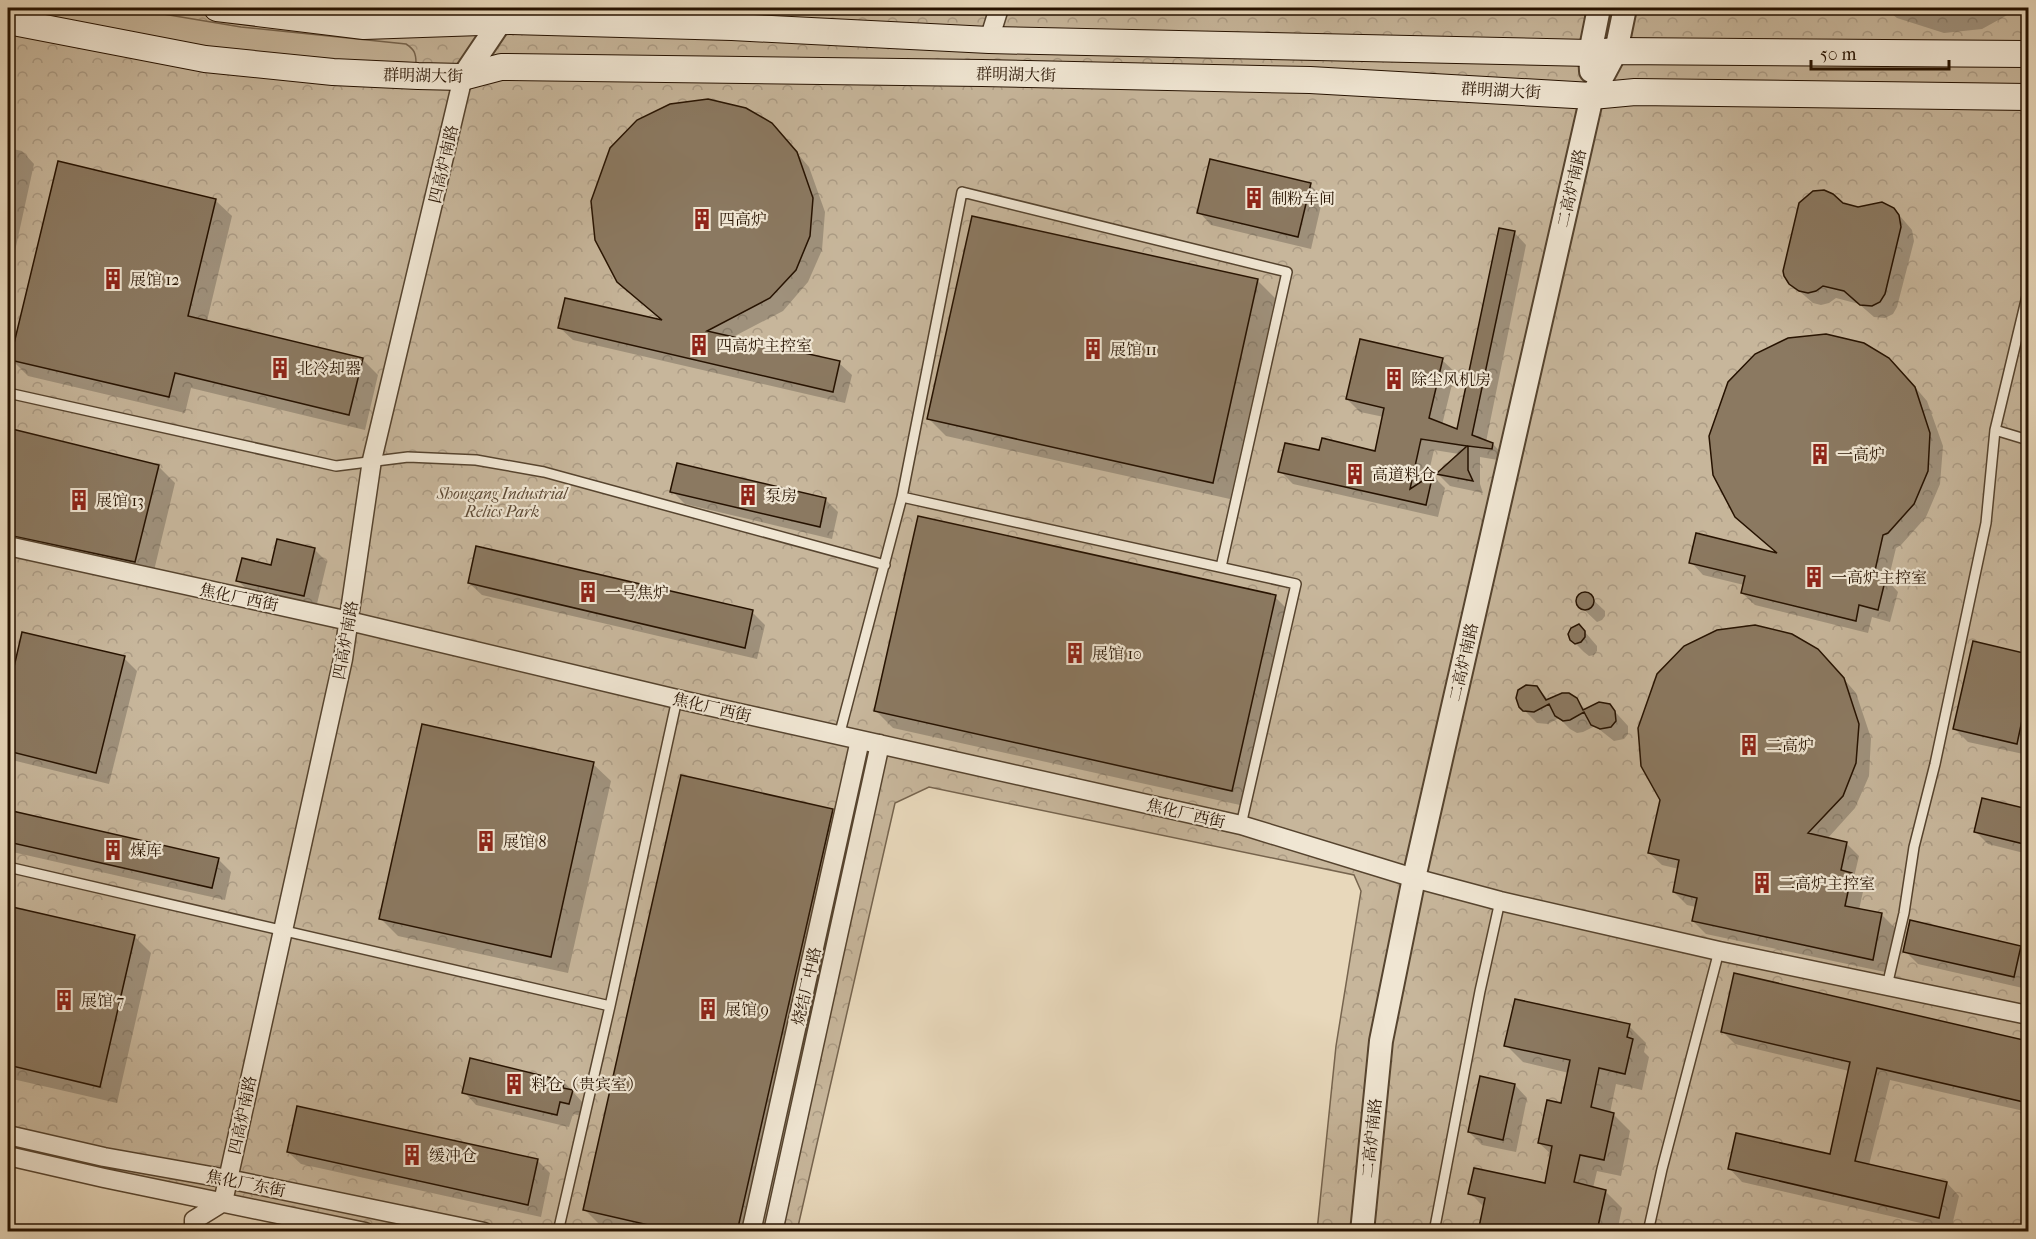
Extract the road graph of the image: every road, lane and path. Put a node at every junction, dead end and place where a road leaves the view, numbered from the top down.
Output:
1 (217, 8) edge
2 (999, 8) edge
3 (1599, 8) edge
4 (1625, 8) edge
5 (502, 15) edge
6 (8, 21) edge
7 (989, 40) junction
8 (1616, 51) junction
9 (1590, 53) junction
10 (2028, 54) edge
11 (464, 77) junction
12 (1592, 96) junction
13 (2028, 97) edge
14 (2028, 292) edge
15 (8, 393) edge
16 (1995, 430) junction
17 (2028, 440) edge
18 (372, 460) junction
19 (902, 497) junction
20 (8, 546) edge
21 (885, 566) junction
22 (1221, 567) junction
23 (349, 621) junction
24 (676, 699) junction
25 (839, 736) junction
26 (860, 740) junction
27 (880, 744) junction
28 (1241, 825) junction
29 (8, 867) edge
30 (1414, 878) junction
31 (1500, 901) junction
32 (282, 931) junction
33 (1719, 951) junction
34 (1887, 986) junction
35 (610, 1006) junction
36 (2028, 1015) edge
37 (8, 1135) edge
38 (8, 1156) edge
39 (228, 1179) junction
40 (223, 1202) junction
41 (194, 1232) edge
42 (365, 1232) edge
43 (484, 1232) edge
44 (558, 1232) edge
45 (751, 1232) edge
46 (773, 1232) edge
47 (1362, 1232) edge
48 (1434, 1232) edge
49 (1648, 1232) edge

1 - 5 main road, 群明湖大街
2 - 7 street
3 - 9 street
4 - 8 street
5 - 7 main road, 群明湖大街
5 - 11 street
6 - 11 main road, 群明湖大街
7 - 9 main road, 群明湖大街
8 - 9 main road, 群明湖大街
8 - 10 main road, 群明湖大街
8 - 12 street
9 - 12 street
11 - 12 main road, 群明湖大街
11 - 18 street, 四高炉南路
12 - 13 main road, 群明湖大街
12 - 30 street, 二高炉南路
14 - 16 lane
15 - 18 lane
16 - 17 lane
16 - 34 lane
18 - 21 lane
18 - 23 street, 四高炉南路
19 - 21 lane
19 - 22 lane
19 - 22 lane
20 - 23 street, 焦化厂西街
21 - 25 lane
22 - 28 lane
23 - 24 street, 焦化厂西街
23 - 32 street, 四高炉南路
24 - 25 street, 焦化厂西街
24 - 35 lane
25 - 26 street, 焦化厂西街
26 - 27 street, 焦化厂西街
26 - 45 street, 烧结厂中路
27 - 28 street, 焦化厂西街
27 - 46 street, 烧结厂中路
28 - 30 street, 焦化厂西街
29 - 32 lane
30 - 31 street, 焦化厂西街
30 - 47 street, 二高炉南路
31 - 33 street, 焦化厂西街
31 - 48 lane
32 - 35 lane
32 - 39 street, 四高炉南路
33 - 34 street, 焦化厂西街
33 - 49 lane
34 - 36 street, 焦化厂西街
35 - 44 lane
37 - 39 street, 焦化厂东街
38 - 40 street, 焦化厂东街
39 - 40 street, 四高炉南路
39 - 43 street, 焦化厂东街
40 - 41 street
40 - 42 street, 焦化厂东街

